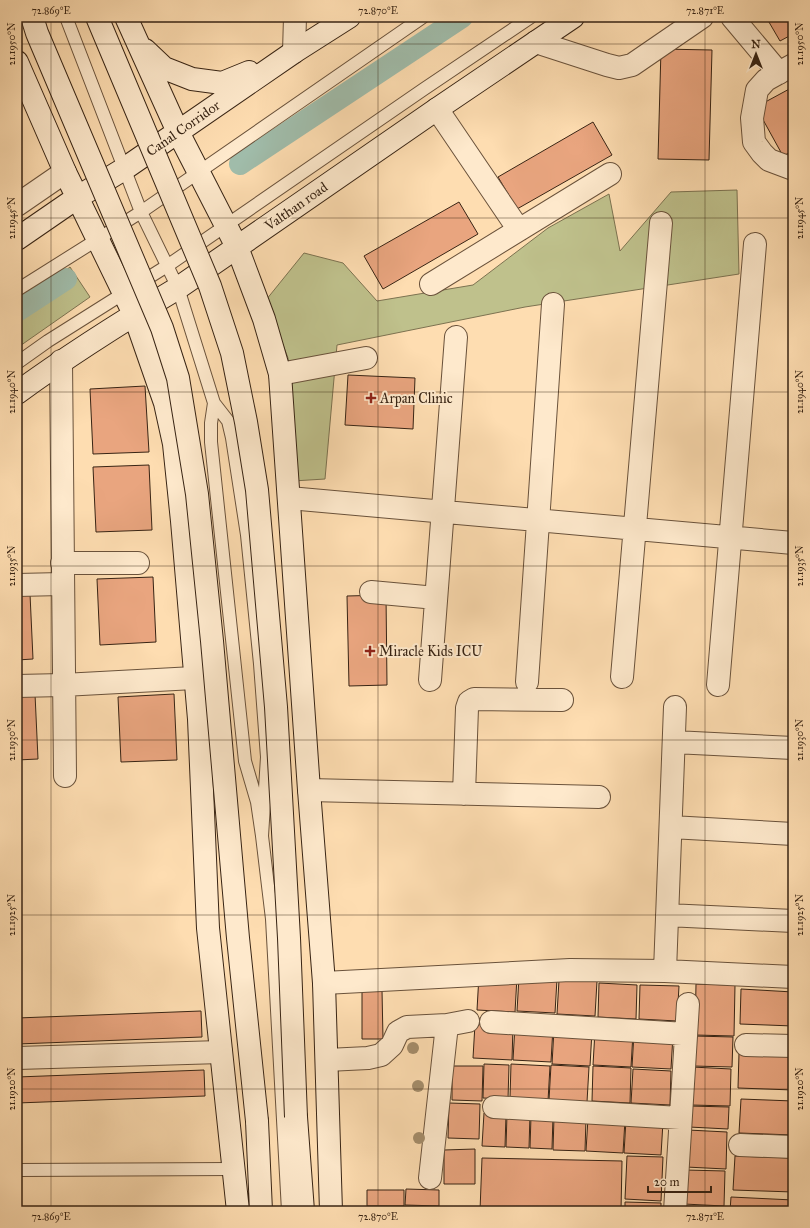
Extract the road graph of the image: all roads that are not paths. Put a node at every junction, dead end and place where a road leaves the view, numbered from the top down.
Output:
1 (32, 17) edge
2 (66, 17) edge
3 (96, 17) edge
4 (126, 17) edge
5 (295, 17) edge
6 (349, 17) edge
7 (423, 17) edge
8 (531, 17) edge
9 (573, 17) edge
10 (702, 17) edge
11 (732, 17) edge
12 (536, 42) junction
13 (139, 44) junction
14 (294, 52) junction
15 (17, 62) edge
16 (786, 69) edge
17 (437, 109) junction
18 (178, 132) junction
19 (124, 169) junction
20 (793, 169) edge
21 (65, 172) junction
22 (199, 172) junction
23 (610, 174) dead end
24 (78, 197) junction
25 (17, 205) edge
26 (140, 212) junction
27 (661, 223) dead end
28 (226, 226) junction
29 (519, 230) junction
30 (98, 238) junction
31 (17, 239) edge
32 (755, 244) dead end
33 (237, 247) junction
34 (167, 266) junction
35 (431, 284) dead end
36 (178, 288) junction
37 (17, 290) edge
38 (124, 293) junction
39 (553, 304) dead end
40 (134, 314) junction
41 (456, 337) dead end
42 (366, 358) dead end
43 (61, 361) junction
44 (17, 363) edge
45 (280, 374) junction
46 (17, 393) edge
47 (214, 402) junction
48 (288, 498) junction
49 (443, 512) junction
50 (538, 520) junction
51 (635, 529) junction
52 (731, 537) junction
53 (793, 543) edge
54 (138, 563) dead end
55 (62, 573) junction
56 (17, 585) edge
57 (372, 592) dead end
58 (436, 598) junction
59 (622, 677) dead end
60 (194, 678) junction
61 (430, 680) dead end
62 (527, 682) dead end
63 (63, 685) junction
64 (718, 685) dead end
65 (17, 686) edge
66 (562, 700) dead end
67 (675, 707) dead end
68 (674, 742) junction
69 (793, 748) edge
70 (65, 776) dead end
71 (309, 790) junction
72 (464, 794) junction
73 (599, 797) dead end
74 (671, 827) junction
75 (793, 834) edge
76 (262, 836) junction
77 (667, 915) junction
78 (793, 921) edge
79 (665, 971) junction
80 (793, 977) edge
81 (324, 983) junction
82 (688, 1004) dead end
83 (468, 1022) dead end
84 (491, 1022) dead end
85 (447, 1025) junction
86 (686, 1034) junction
87 (746, 1046) dead end
88 (793, 1046) edge
89 (221, 1052) junction
90 (17, 1058) edge
91 (327, 1060) junction
92 (494, 1108) dead end
93 (680, 1118) junction
94 (740, 1146) dead end
95 (793, 1147) edge
96 (17, 1170) edge
97 (233, 1170) junction
98 (430, 1178) dead end
99 (238, 1211) edge
100 (261, 1211) edge
101 (288, 1211) edge
102 (303, 1211) edge
103 (331, 1211) edge
104 (675, 1211) edge

1 - 100 street, bridge
2 - 19 lane
3 - 102 street, bridge
4 - 13 street
5 - 14 street
6 - 14 street, Canal Corridor
7 - 22 lane
8 - 28 lane
9 - 12 street, Valthan road
10 - 12 street
11 - 16 street
12 - 17 street, Valthan road
13 - 14 street
13 - 18 street
14 - 18 street, Canal Corridor
15 - 21 street
16 - 20 street
17 - 29 street
17 - 33 street, Valthan road
18 - 19 street, Canal Corridor
18 - 22 street
19 - 24 street, Canal Corridor
19 - 26 lane
21 - 24 street
21 - 25 street
22 - 26 lane
22 - 28 street
23 - 29 street
24 - 30 street
24 - 31 street, Canal Corridor
26 - 30 lane
26 - 34 lane
27 - 51 street
28 - 33 street
28 - 34 lane
29 - 35 street
30 - 37 lane
30 - 38 street
32 - 52 street
33 - 36 street, Valthan road
33 - 45 street
34 - 36 lane
34 - 38 lane
36 - 40 street, Valthan road
36 - 47 lane
38 - 40 street
38 - 44 lane
39 - 50 street
40 - 43 street, Valthan road
40 - 60 street
41 - 49 street
42 - 45 street
43 - 46 street, Valthan road
43 - 55 street
45 - 48 street
47 - 76 lane
47 - 76 lane
48 - 49 street
48 - 71 street
49 - 50 street
49 - 58 street
50 - 51 street
50 - 62 street
51 - 52 street
51 - 59 street
52 - 53 street
52 - 64 street
54 - 55 street
55 - 56 street
55 - 63 street
57 - 58 street
58 - 61 street
60 - 63 street
60 - 89 street
63 - 65 street
63 - 70 street
66 - 72 street
67 - 68 street
68 - 69 street
68 - 74 street
71 - 72 street
71 - 81 street
72 - 73 street
74 - 75 street
74 - 77 street
76 - 101 lane
77 - 78 street
77 - 79 street
79 - 80 street
79 - 81 street
81 - 91 street
82 - 86 street
83 - 85 street
84 - 86 street
85 - 91 street
85 - 98 street
86 - 93 street
87 - 88 street
89 - 90 street
89 - 97 street
91 - 103 street
92 - 93 street
93 - 104 street
94 - 95 street
96 - 97 lane
97 - 99 street

